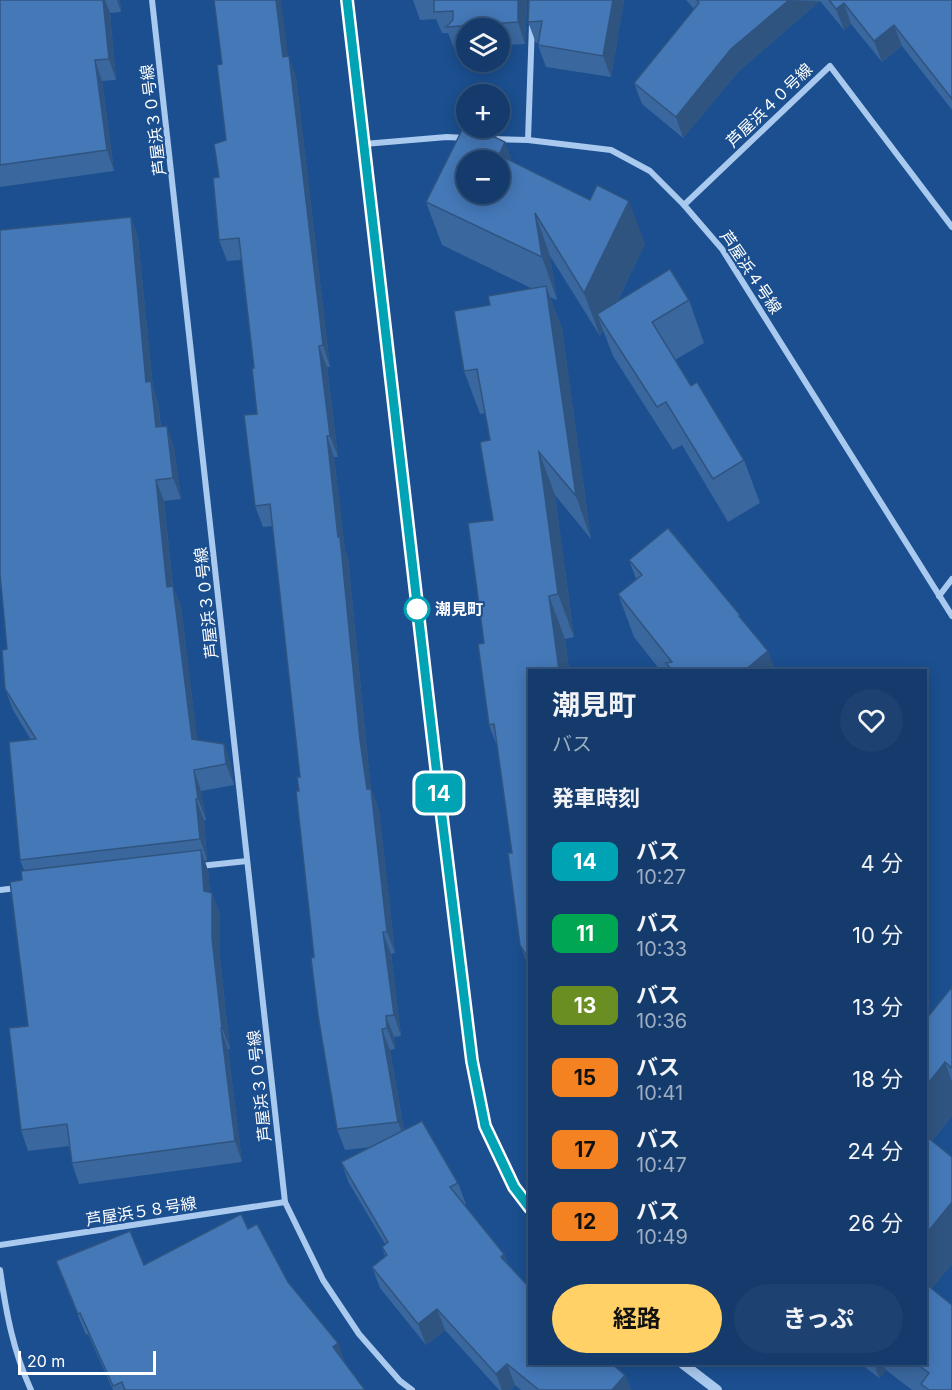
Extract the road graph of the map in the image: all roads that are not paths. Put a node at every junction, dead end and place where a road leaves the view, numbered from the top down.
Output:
1 (152, 0) edge
2 (347, 0) edge
3 (532, 12) edge
4 (456, 137) edge
5 (482, 138) edge
6 (528, 140) junction
7 (364, 144) junction
8 (684, 205) junction
9 (952, 227) edge
10 (952, 579) edge
11 (939, 596) junction
12 (952, 616) edge
13 (247, 861) junction
14 (188, 868) edge
15 (24, 887) edge
16 (0, 890) edge
17 (285, 1202) junction
18 (528, 1205) edge
19 (0, 1245) edge
20 (0, 1270) edge
21 (684, 1365) edge
22 (31, 1390) edge
23 (412, 1390) edge
24 (717, 1390) edge

1 - 13 street, 芦屋浜３０号線
2 - 7 street
3 - 6 street
4 - 7 street
5 - 6 street, 芦屋浜４号線
6 - 8 street, 芦屋浜４号線
7 - 18 street
8 - 9 street, 芦屋浜４０号線
8 - 11 street, 芦屋浜４号線
10 - 11 street
11 - 12 street, 芦屋浜４号線
13 - 14 street
13 - 17 street, 芦屋浜３０号線
15 - 16 street
17 - 19 street, 芦屋浜５８号線
17 - 23 street, 芦屋浜３０号線
20 - 22 street
21 - 24 street

